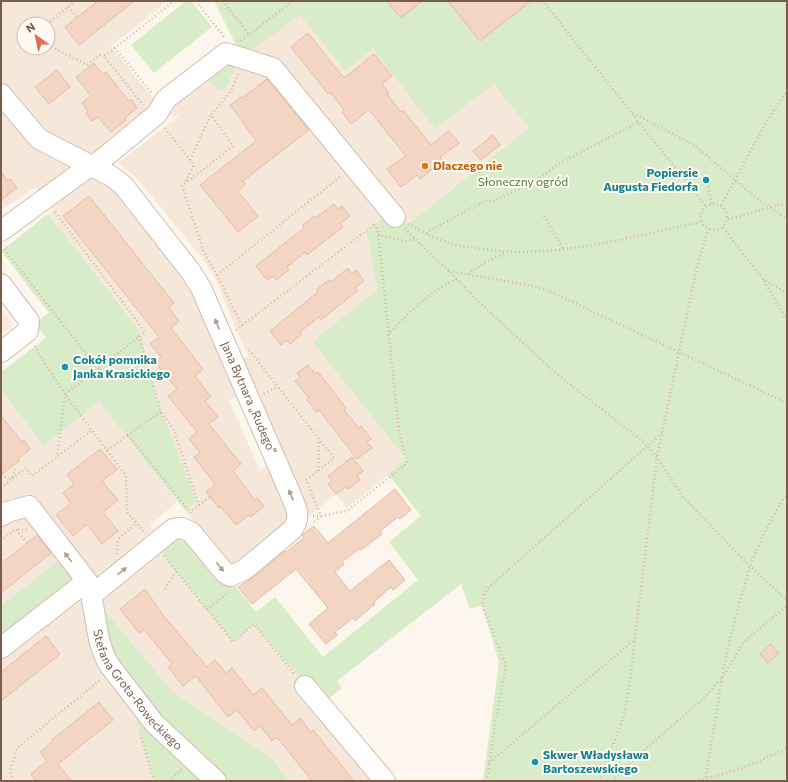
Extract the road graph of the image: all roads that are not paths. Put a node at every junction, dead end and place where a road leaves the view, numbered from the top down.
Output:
1 (1, 94) edge
2 (92, 165) junction
3 (393, 215) road end
4 (3, 240) edge
5 (1, 284) edge
6 (1, 352) edge
7 (1, 516) edge
8 (89, 588) junction
9 (1, 648) edge
10 (299, 679) road end
11 (216, 781) edge
12 (385, 781) edge

1 - 2 street, Jana Bytnara „Rudego”
2 - 3 street
2 - 4 street
8 -> 2 street, Jana Bytnara „Rudego”
5 - 6 street
8 -> 7 street, Stefana Grota-Roweckiego
8 - 9 street
8 - 11 street, Stefana Grota-Roweckiego
10 - 12 street

